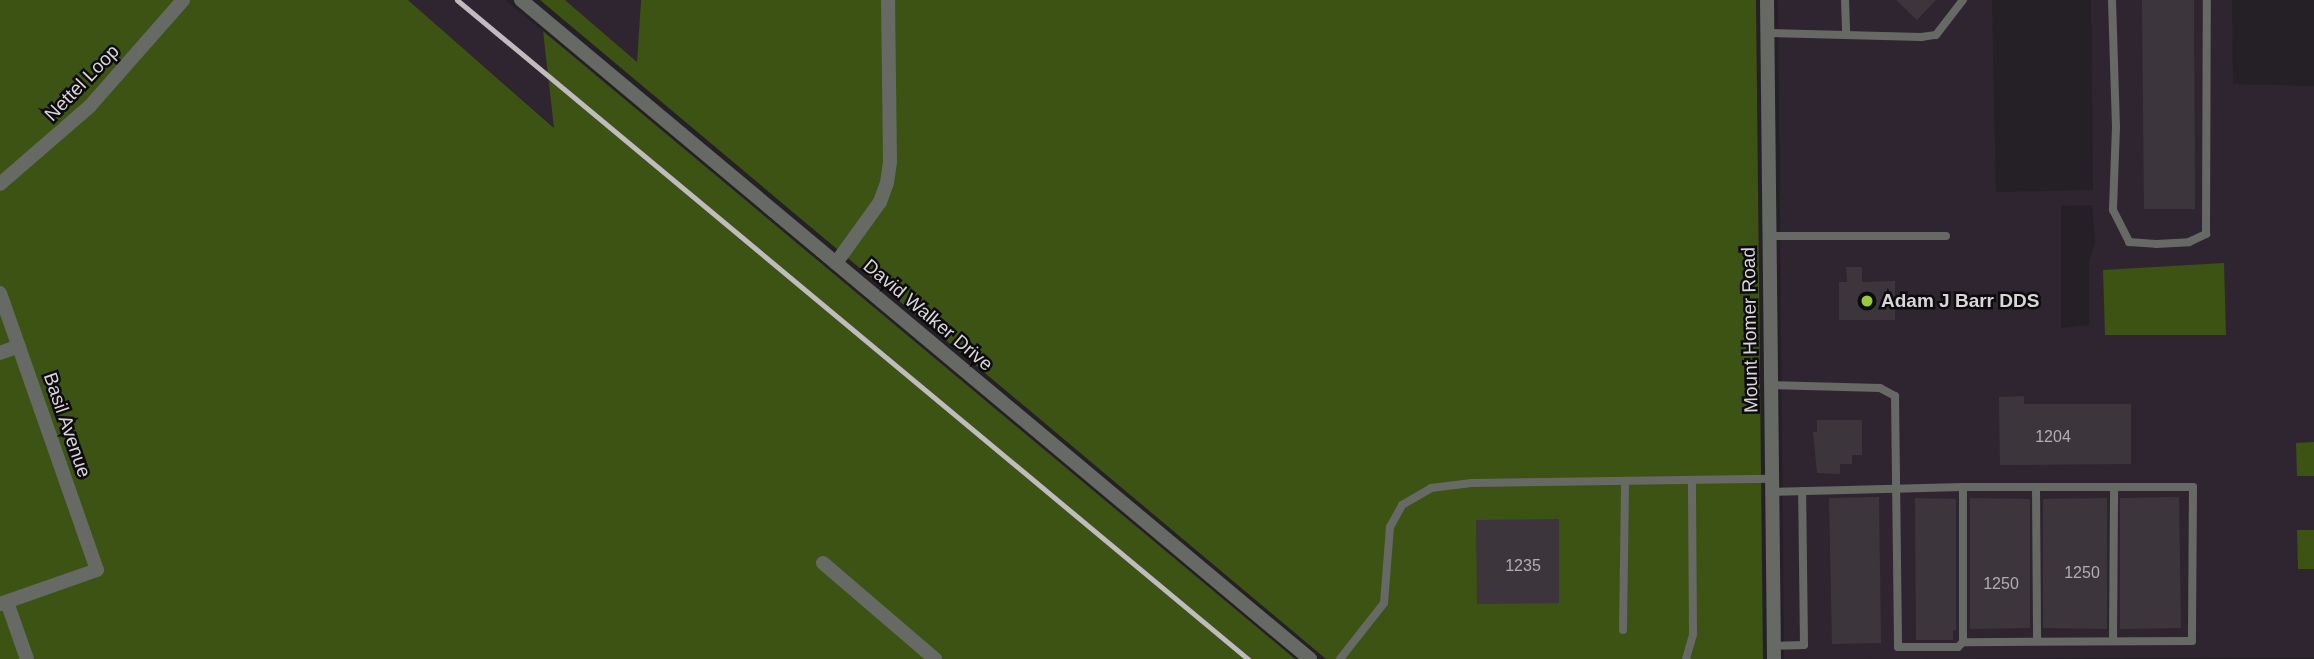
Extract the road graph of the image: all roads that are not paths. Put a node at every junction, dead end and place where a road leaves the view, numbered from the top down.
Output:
1 (183, 0) edge
2 (521, 0) edge
3 (888, 0) edge
4 (1767, 0) edge
5 (1845, 0) edge
6 (1963, 0) edge
7 (2112, 0) edge
8 (2207, 0) edge
9 (1767, 33) junction
10 (1846, 34) junction
11 (0, 184) edge
12 (1768, 236) junction
13 (1945, 236) dead end
14 (836, 263) junction
15 (0, 293) edge
16 (19, 346) junction
17 (0, 353) edge
18 (1769, 385) junction
19 (1692, 480) junction
20 (1625, 481) junction
21 (1771, 486) junction
22 (1963, 487) junction
23 (2036, 487) junction
24 (2114, 487) junction
25 (1896, 489) junction
26 (1802, 491) junction
27 (823, 563) dead end
28 (4, 603) edge
29 (1623, 630) dead end
30 (2037, 640) junction
31 (2113, 641) junction
32 (1963, 642) junction
33 (1774, 653) edge
34 (27, 659) edge
35 (935, 659) edge
36 (1310, 659) edge
37 (1340, 659) edge
38 (1686, 659) edge

1 - 11 street, Nettel Loop
2 - 14 street, David Walker Drive
3 - 14 street
4 - 9 street, Mount Homer Road
5 - 10 lane
6 - 10 lane
7 - 8 lane
9 - 10 lane
9 - 12 street, Mount Homer Road
12 - 13 lane
12 - 18 street, Mount Homer Road
14 - 36 street, David Walker Drive
15 - 16 street, Basil Avenue
16 - 17 street
16 - 28 street, Basil Avenue
18 - 21 street, Mount Homer Road
18 - 25 lane
19 - 20 lane
19 - 21 lane
19 - 38 lane
20 - 29 lane
20 - 37 lane
21 - 26 lane
21 - 33 street, Mount Homer Road
22 - 23 lane
22 - 25 lane
22 - 32 lane
23 - 24 lane
23 - 30 lane
24 - 31 lane
24 - 31 lane
25 - 26 lane
25 - 32 lane
26 - 33 lane
27 - 35 street
28 - 34 street
30 - 31 lane
30 - 32 lane

